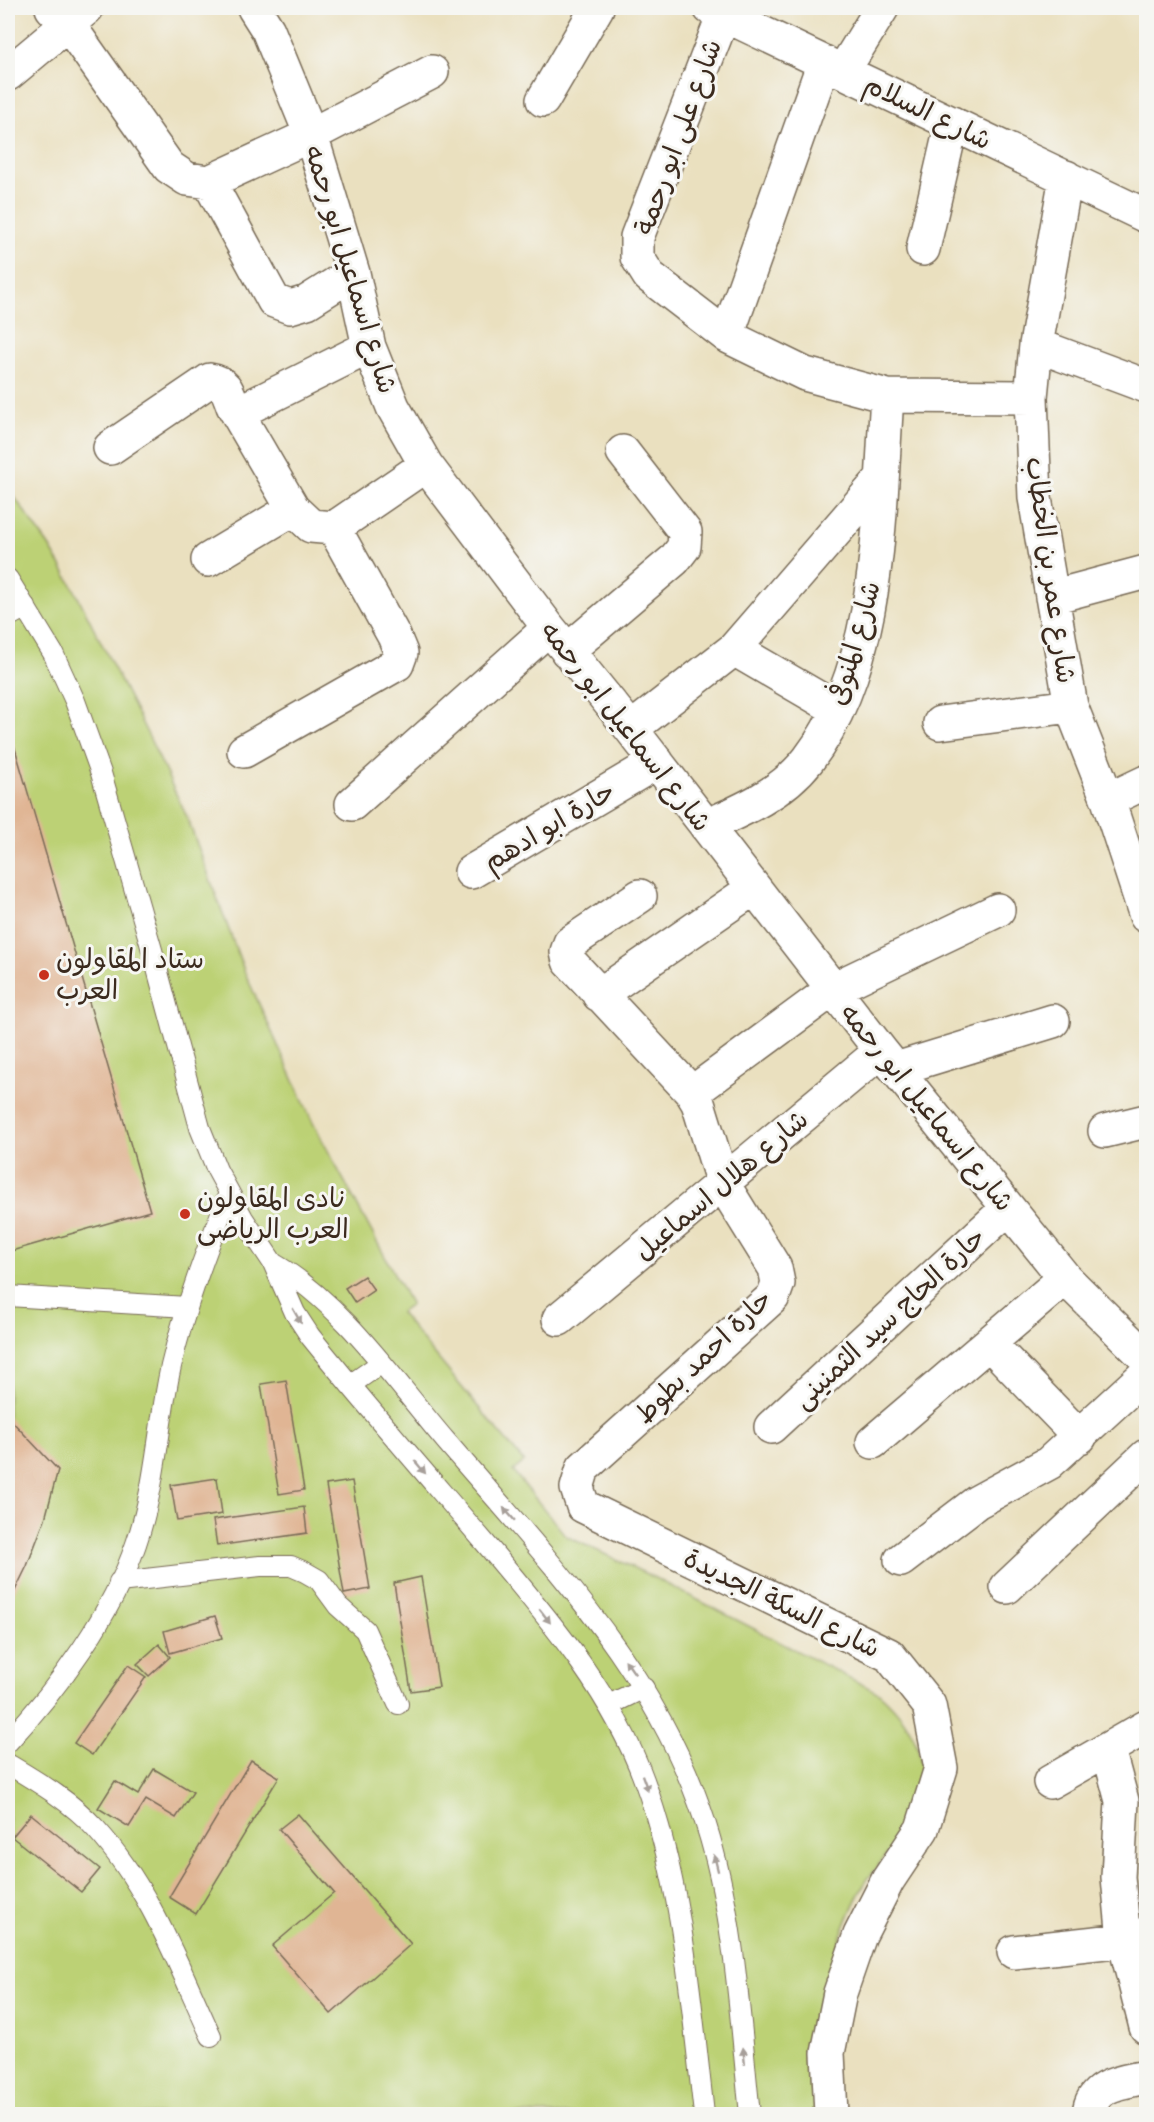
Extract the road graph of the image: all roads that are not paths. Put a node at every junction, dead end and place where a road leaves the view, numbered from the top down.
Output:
1 (597, 8) edge
2 (882, 8) edge
3 (717, 11) edge
4 (69, 13) edge
5 (269, 15) edge
6 (834, 67) junction
7 (432, 72) dead end
8 (8, 74) edge
9 (543, 100) dead end
10 (952, 123) junction
11 (311, 135) junction
12 (1066, 177) junction
13 (209, 182) junction
14 (1146, 216) edge
15 (922, 249) dead end
16 (353, 273) junction
17 (727, 336) junction
18 (1036, 345) junction
19 (369, 347) junction
20 (1146, 386) edge
21 (887, 396) junction
22 (1031, 397) junction
23 (233, 406) junction
24 (110, 448) dead end
25 (623, 452) dead end
26 (426, 465) junction
27 (881, 479) junction
28 (293, 509) junction
29 (334, 528) junction
30 (208, 560) dead end
31 (1146, 572) edge
32 (8, 579) edge
33 (1052, 597) junction
34 (26, 607) junction
35 (8, 617) edge
36 (558, 639) junction
37 (734, 649) junction
38 (1071, 706) junction
39 (837, 709) junction
40 (940, 723) dead end
41 (631, 729) junction
42 (244, 751) dead end
43 (657, 762) junction
44 (1146, 782) edge
45 (1108, 800) junction
46 (352, 804) dead end
47 (706, 826) junction
48 (471, 872) dead end
49 (754, 888) junction
50 (640, 896) dead end
51 (998, 910) dead end
52 (1146, 916) edge
53 (833, 989) junction
54 (598, 995) junction
55 (1053, 1021) dead end
56 (888, 1060) junction
57 (692, 1093) junction
58 (1146, 1121) edge
59 (1105, 1131) dead end
60 (723, 1184) junction
61 (230, 1193) junction
62 (1008, 1208) junction
63 (273, 1263) junction
64 (1065, 1278) junction
65 (8, 1296) edge
66 (187, 1307) junction
67 (559, 1319) dead end
68 (989, 1343) junction
69 (1146, 1358) edge
70 (380, 1364) junction
71 (1146, 1374) edge
72 (350, 1385) junction
73 (771, 1427) dead end
74 (1080, 1437) junction
75 (873, 1442) dead end
76 (1146, 1456) edge
77 (583, 1506) joint
78 (902, 1560) dead end
79 (119, 1582) junction
80 (1007, 1587) dead end
81 (644, 1688) junction
82 (398, 1704) dead end
83 (609, 1705) junction
84 (1146, 1727) edge
85 (8, 1742) edge
86 (1108, 1749) junction
87 (8, 1764) edge
88 (1050, 1782) dead end
89 (1135, 1937) edge
90 (1014, 1952) dead end
91 (1146, 2026) edge
92 (211, 2036) dead end
93 (1146, 2077) edge
94 (704, 2115) edge
95 (750, 2115) edge
96 (831, 2115) edge
97 (1089, 2115) edge

1 - 9 street
2 - 6 street
3 - 6 street, شارع السلام
3 - 17 street, شارع على ابو رحمة
4 - 8 street
4 - 13 street
5 - 11 street, شارع اسماعيل ابو رحمه
6 - 10 street, شارع السلام
6 - 17 street
7 - 11 street
10 - 12 street, شارع السلام
10 - 15 street
11 - 13 street
11 - 16 street, شارع اسماعيل ابو رحمه
12 - 14 street, شارع السلام
12 - 18 street, شارع عمر بن الخطاب
13 - 16 street
16 - 19 street, شارع اسماعيل ابو رحمه
17 - 21 street, شارع على ابو رحمة
18 - 20 street
18 - 22 street, شارع عمر بن الخطاب
19 - 23 street
19 - 26 street, شارع اسماعيل ابو رحمه
21 - 22 street, شارع على ابو رحمة
21 - 27 street, شارع المنوفى
22 - 33 street, شارع عمر بن الخطاب
23 - 24 street
23 - 28 street
25 - 36 street
26 - 29 street
26 - 36 street, شارع اسماعيل ابو رحمه
27 - 37 street
27 - 39 street, شارع المنوفى
28 - 29 street
28 - 30 street
29 - 42 street
31 - 33 street
32 - 34 lane
33 - 38 street, شارع عمر بن الخطاب
34 - 35 lane
34 - 61 lane
36 - 41 street, شارع اسماعيل ابو رحمه
36 - 46 street
37 - 39 street
37 - 41 street
38 - 40 street
38 - 45 street, شارع عمر بن الخطاب
39 - 47 street, شارع المنوفى
41 - 43 street, شارع اسماعيل ابو رحمه
43 - 47 street, شارع اسماعيل ابو رحمه
43 - 48 street, حارة ابو ادهم
44 - 45 street
45 - 52 street, شارع عمر بن الخطاب
47 - 49 street, شارع اسماعيل ابو رحمه
49 - 53 street, شارع اسماعيل ابو رحمه
49 - 54 street
50 - 54 street, حارة احمد بطوط
51 - 53 street
53 - 56 street, شارع اسماعيل ابو رحمه
53 - 57 street
54 - 57 street, حارة احمد بطوط
55 - 56 street
56 - 60 street, شارع هلال اسماعيل
56 - 62 street, شارع اسماعيل ابو رحمه
57 - 60 street, حارة احمد بطوط
58 - 59 street
60 - 67 street, شارع هلال اسماعيل
60 - 77 street, حارة احمد بطوط
61 - 63 lane
61 - 66 lane
62 - 64 street, شارع اسماعيل ابو رحمه
62 - 73 street, حارة الحاج سيد الثمنينى
63 - 70 lane
63 -> 72 lane
64 - 68 street
64 - 69 street, شارع اسماعيل ابو رحمه
65 - 66 lane
66 - 79 lane
68 - 74 street
68 - 75 street
70 - 72 lane
81 -> 70 lane
71 - 74 street
72 -> 83 lane
74 - 78 street
76 - 80 street
77 - 96 street, شارع السكة الجديدة
79 - 82 lane
79 - 85 lane
81 - 83 lane
95 -> 81 lane
83 -> 94 lane
84 - 86 street
86 - 88 street
86 - 89 street
87 - 92 lane
89 - 90 street
89 - 91 street
93 - 97 street

